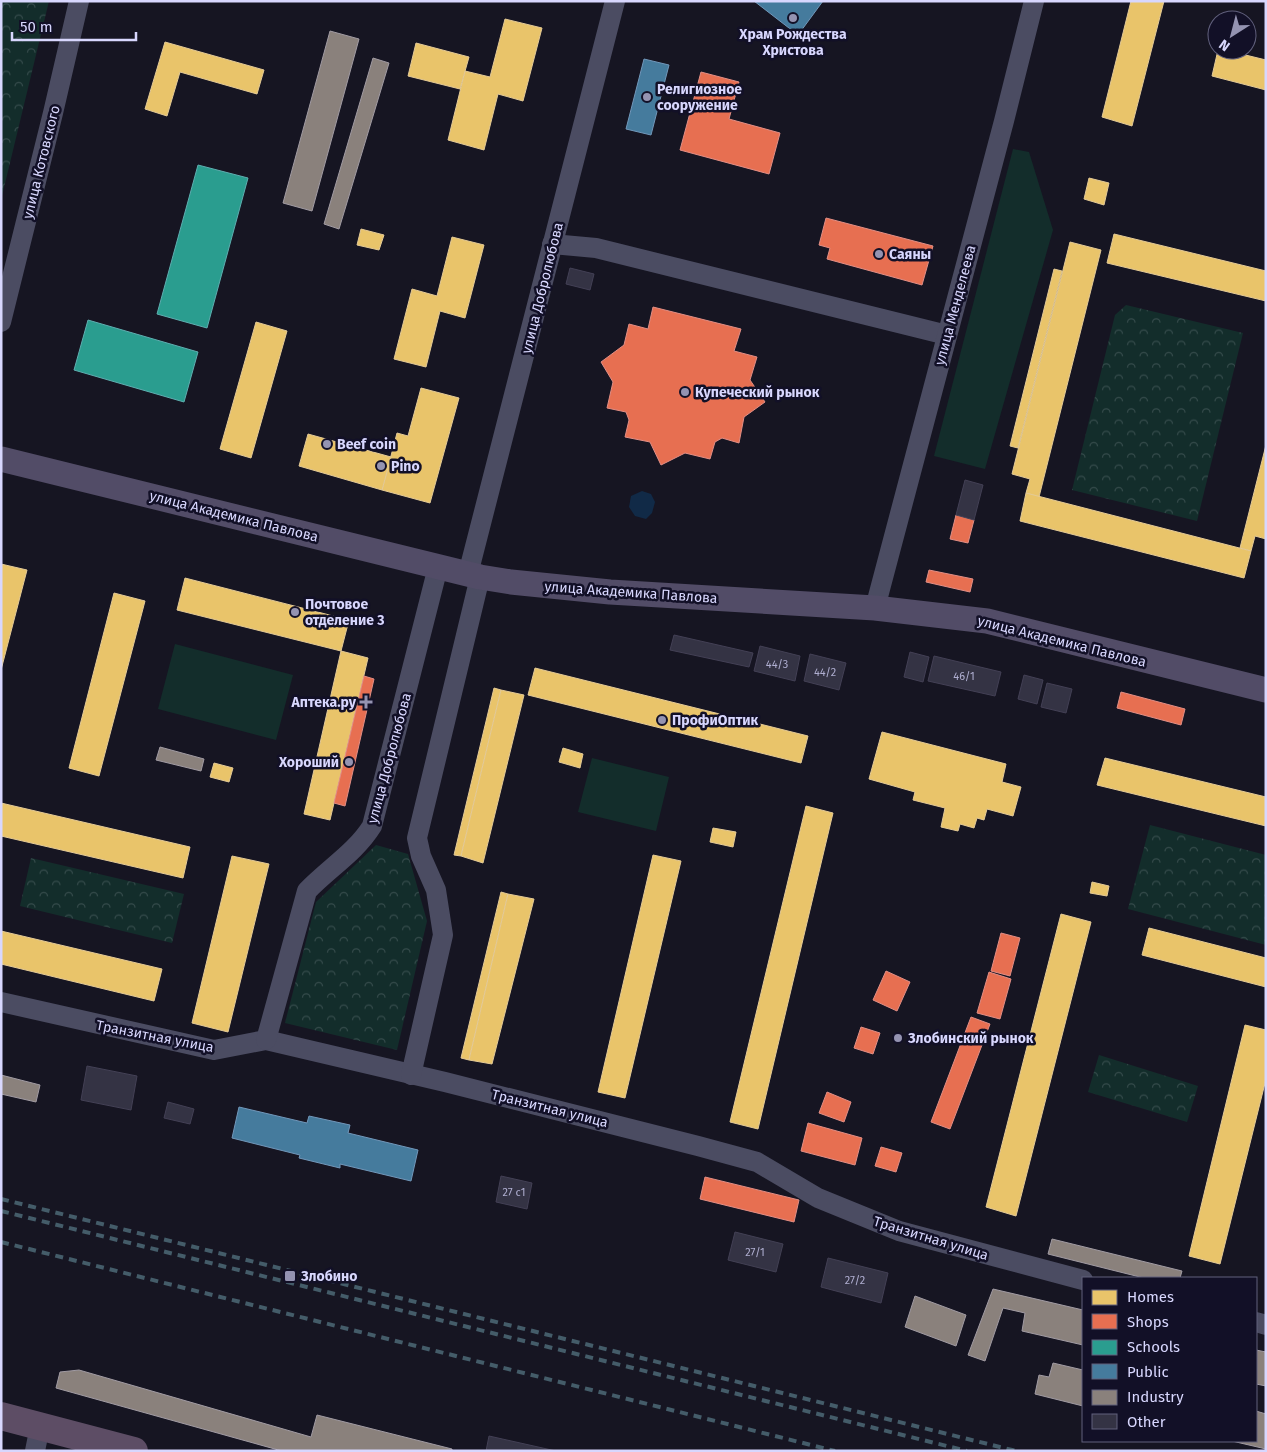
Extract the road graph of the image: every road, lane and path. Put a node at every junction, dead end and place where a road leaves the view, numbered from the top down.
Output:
1 (79, 1) edge
2 (616, 1) edge
3 (1034, 1) edge
4 (552, 244) junction
5 (1, 322) edge
6 (947, 335) junction
7 (1, 459) edge
8 (438, 567) junction
9 (474, 575) junction
10 (875, 608) junction
11 (1266, 690) edge
12 (1, 1002) edge
13 (266, 1040) junction
14 (411, 1075) junction
15 (1082, 1280) edge
16 (1, 1416) edge
17 (38, 1438) edge
18 (134, 1451) edge

1 - 5 street, улица Котовского
2 - 4 street, улица Добролюбова
3 - 6 street, улица Менделеева
4 - 6 street
4 - 9 street, улица Добролюбова
6 - 10 street, улица Менделеева
7 - 8 main road, улица Академика Павлова
8 - 9 main road, улица Академика Павлова
8 - 13 street, улица Добролюбова
9 - 10 main road, улица Академика Павлова
9 - 14 street, улица Добролюбова
10 - 11 main road, улица Академика Павлова
12 - 13 street, Транзитная улица
13 - 14 street, Транзитная улица
14 - 15 street, Транзитная улица
16 - 17 highway
17 - 18 highway

